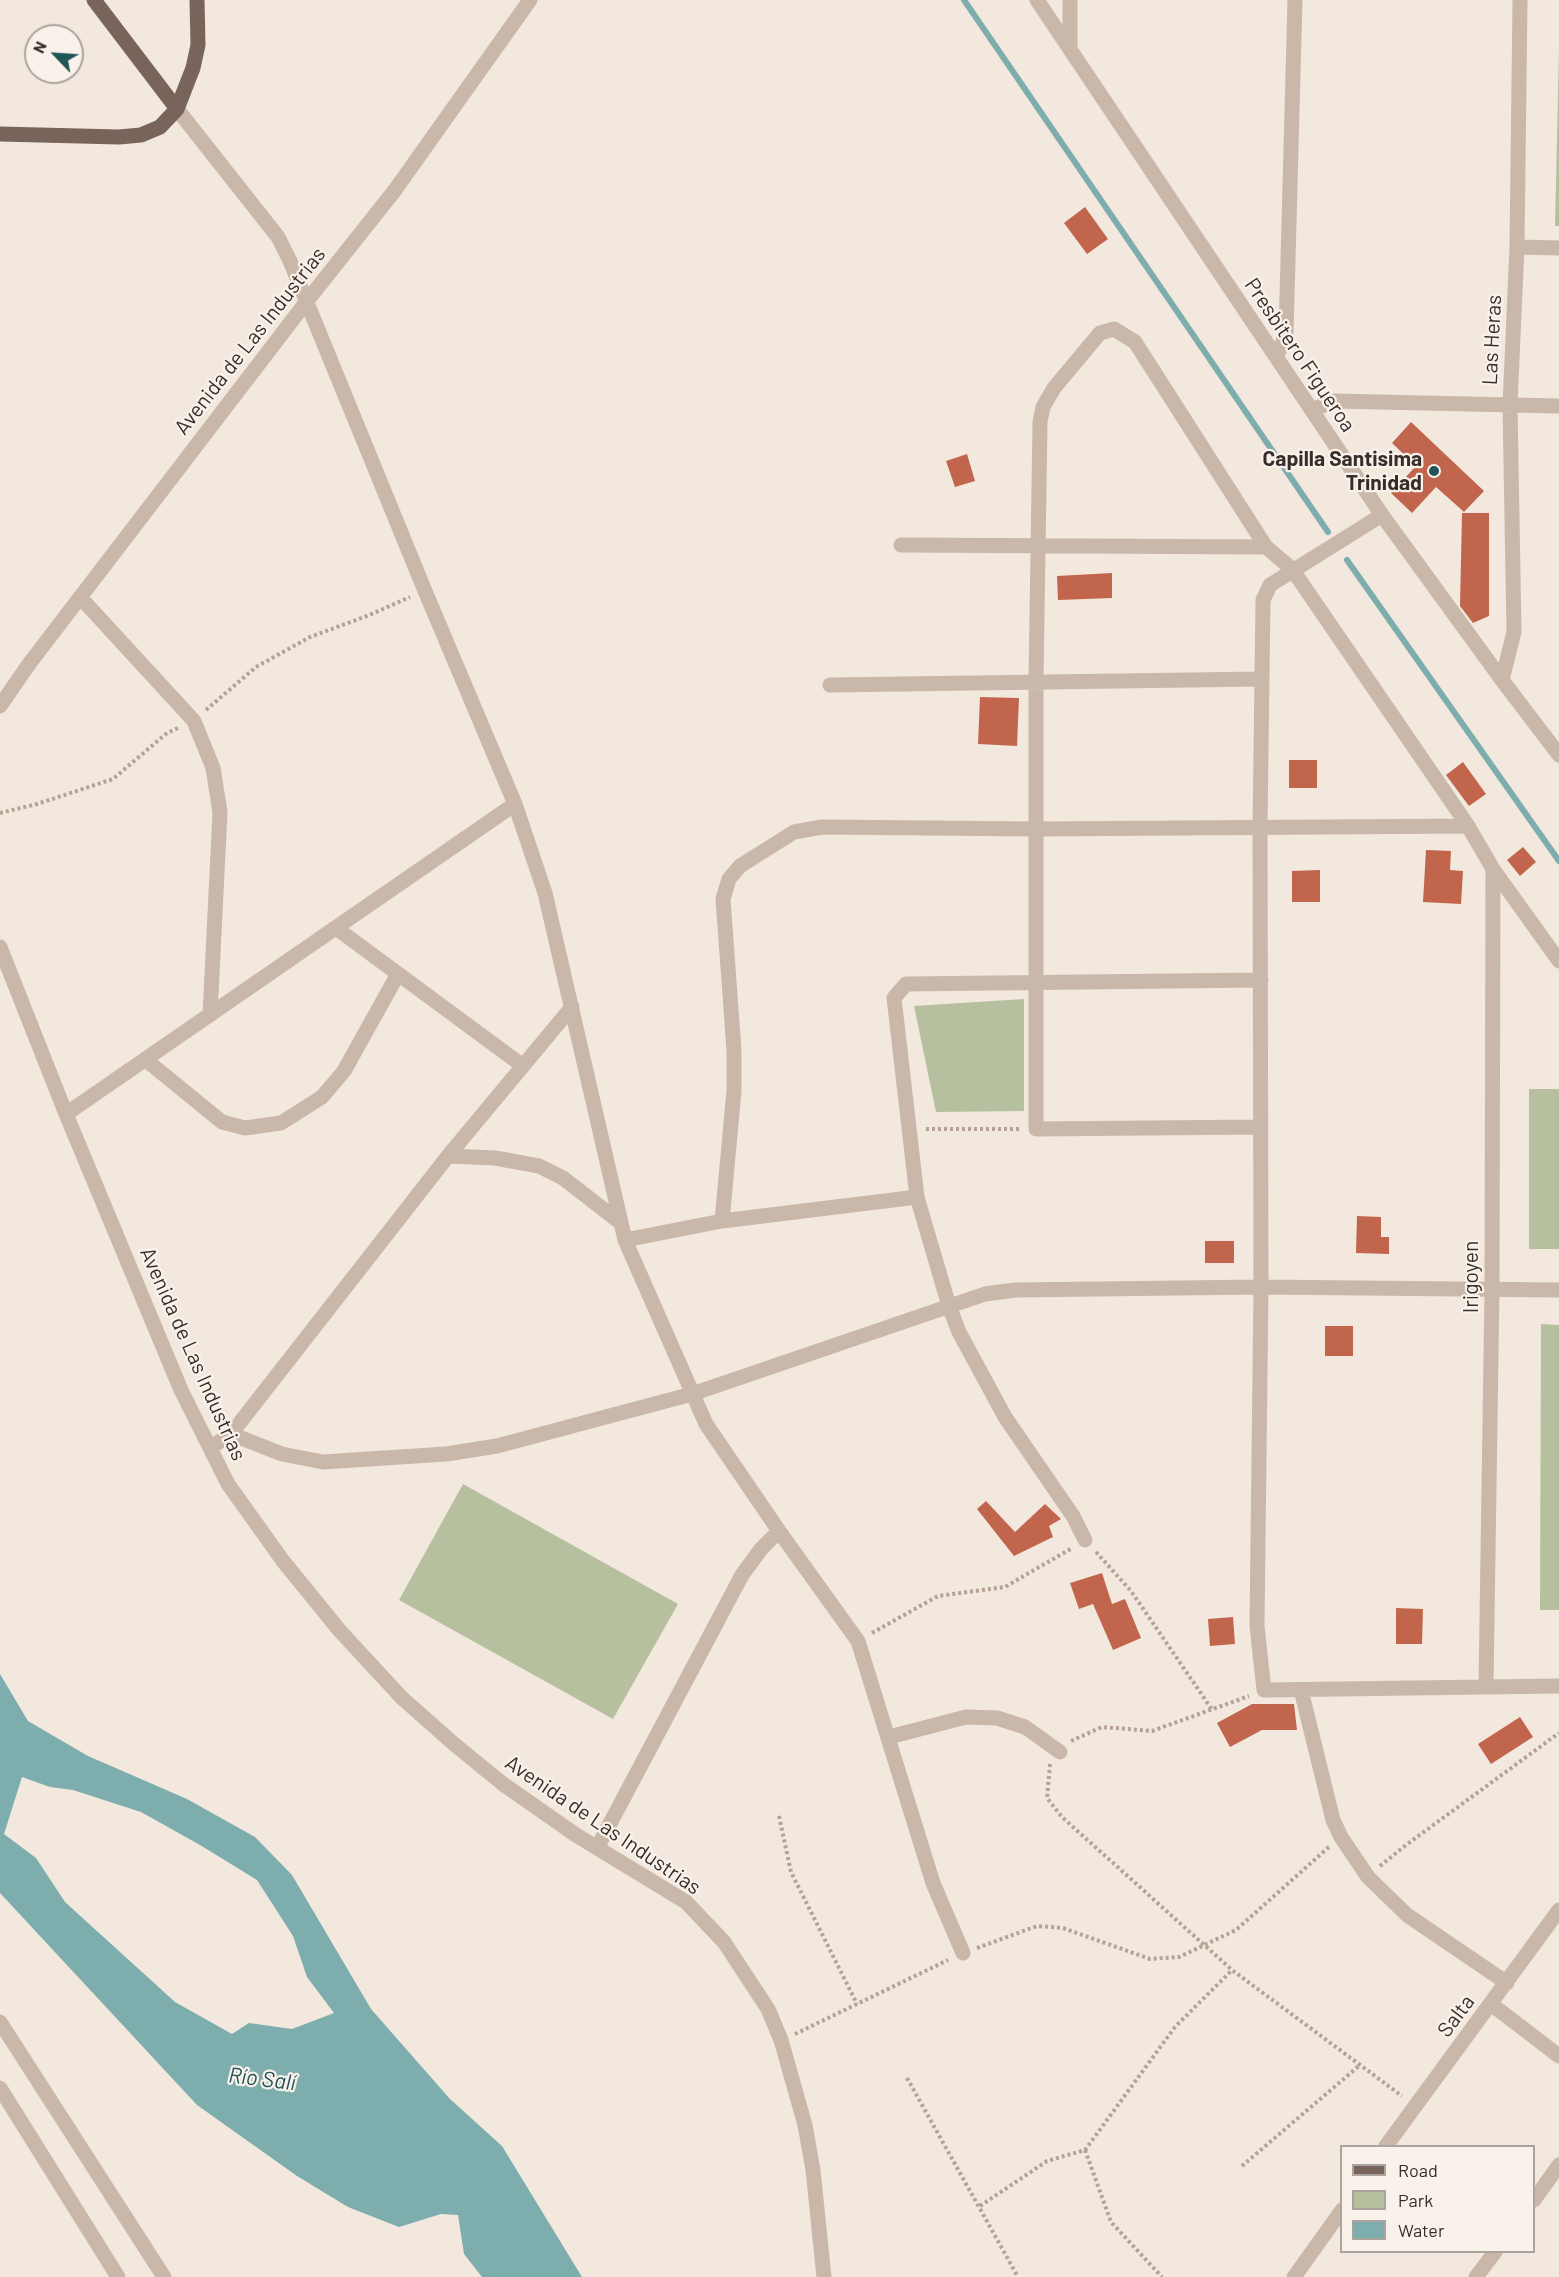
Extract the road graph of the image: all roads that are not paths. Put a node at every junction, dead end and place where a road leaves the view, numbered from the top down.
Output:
1 (94, 0) edge
2 (197, 0) edge
3 (530, 0) edge
4 (1037, 0) edge
5 (1070, 0) edge
6 (1295, 0) edge
7 (1520, 0) edge
8 (1070, 49) junction
9 (177, 109) junction
10 (0, 134) edge
11 (1517, 247) junction
12 (1559, 248) edge
13 (307, 301) junction
14 (1277, 356) junction
15 (1510, 405) junction
16 (1559, 406) edge
17 (1312, 410) junction
18 (1382, 515) junction
19 (900, 545) dead end
20 (1038, 547) junction
21 (1266, 547) junction
22 (1293, 569) junction
23 (80, 597) junction
24 (1261, 679) junction
25 (1502, 680) junction
26 (1035, 681) junction
27 (830, 685) dead end
28 (0, 706) edge
29 (1559, 755) edge
30 (515, 804) junction
31 (1468, 826) junction
32 (1260, 827) junction
33 (1037, 829) junction
34 (1494, 869) junction
35 (336, 928) junction
36 (0, 947) edge
37 (1559, 961) edge
38 (398, 974) junction
39 (1261, 980) junction
40 (1036, 983) junction
41 (572, 1007) junction
42 (210, 1015) junction
43 (146, 1060) junction
44 (523, 1066) junction
45 (66, 1114) junction
46 (1259, 1127) junction
47 (448, 1156) junction
48 (917, 1197) junction
49 (722, 1221) junction
50 (621, 1223) junction
51 (625, 1240) junction
52 (1261, 1287) junction
53 (1492, 1289) junction
54 (1559, 1290) edge
55 (949, 1306) junction
56 (692, 1394) junction
57 (231, 1434) junction
58 (210, 1448) junction
59 (779, 1531) junction
60 (1085, 1540) road end
61 (1486, 1686) junction
62 (1559, 1686) edge
63 (1300, 1690) junction
64 (889, 1737) junction
65 (1060, 1752) road end
66 (597, 1848) junction
67 (1559, 1910) edge
68 (963, 1953) road end
69 (1507, 1983) junction
70 (1491, 2004) junction
71 (0, 2022) edge
72 (1559, 2056) edge
73 (0, 2088) edge
74 (1387, 2145) edge
75 (1559, 2165) edge
76 (1535, 2197) edge
77 (1340, 2211) edge
78 (1494, 2253) edge
79 (118, 2277) edge
80 (164, 2277) edge
81 (824, 2277) edge
82 (1294, 2277) edge
83 (1476, 2277) edge

1 - 9 main road
2 - 9 main road
3 - 13 street, Avenida de Las Industrias
4 - 8 street, Presbitero Figueroa
5 - 8 street
6 - 14 street
7 - 11 street, Las Heras
8 - 14 street, Presbitero Figueroa
9 - 10 main road
9 - 13 street
11 - 12 street
11 - 15 street, Las Heras
13 - 23 street, Avenida de Las Industrias
13 - 30 street
14 - 17 street, Presbitero Figueroa
15 - 16 street
15 - 17 street
15 - 25 street, Las Heras
17 - 18 street, Presbitero Figueroa
18 - 22 street
18 - 25 street, Presbitero Figueroa
19 - 20 street
20 - 21 street
20 - 21 street
20 - 26 street
21 - 22 street
22 - 24 street
22 - 31 street
23 - 28 street, Avenida de Las Industrias
23 - 42 street
24 - 26 street
24 - 32 street
25 - 29 street, Presbitero Figueroa
26 - 27 street
26 - 33 street
30 - 35 street
30 - 41 street
31 - 32 street
31 - 34 street
32 - 33 street
32 - 39 street
33 - 40 street
33 - 49 street
34 - 37 street
34 - 53 street, Irigoyen
35 - 38 street
35 - 42 street
36 - 45 street, Avenida de Las Industrias
38 - 43 street
38 - 44 street
39 - 40 street
39 - 46 street
40 - 46 street
40 - 48 street
41 - 44 street
41 - 50 street
42 - 43 street
43 - 45 street
44 - 47 street
45 - 58 street, Avenida de Las Industrias
46 - 52 street
47 - 50 street
47 - 57 street
48 - 49 street
48 - 55 street
49 - 51 street
50 - 51 street
51 - 56 street
52 - 53 street
52 - 55 street
52 - 63 street
53 - 54 street
53 - 61 street, Irigoyen
55 - 56 street
55 - 60 street
56 - 57 street
56 - 59 street
57 - 58 street
58 - 66 street, Avenida de Las Industrias
59 - 64 street
59 - 66 street
61 - 62 street
61 - 63 street
63 - 69 street
64 - 65 street
64 - 68 street
66 - 81 street, Avenida de Las Industrias
67 - 69 street, Salta
69 - 70 street, Salta
70 - 72 street
70 - 74 street, Salta
71 - 80 street
73 - 79 street
75 - 76 street
77 - 82 street
78 - 83 street

